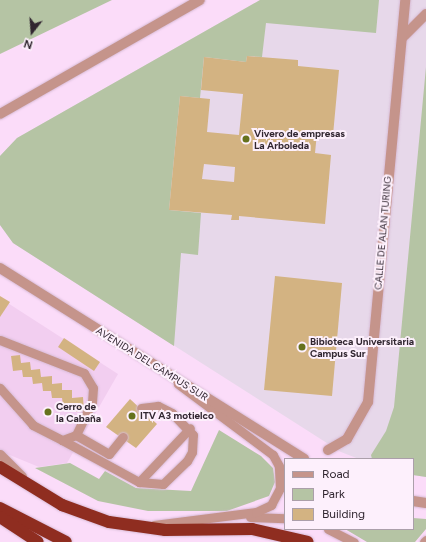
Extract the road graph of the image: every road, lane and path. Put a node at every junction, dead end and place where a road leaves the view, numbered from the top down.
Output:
1 (200, 0) edge
2 (405, 0) edge
3 (426, 14) edge
4 (402, 38) junction
5 (0, 114) edge
6 (0, 268) edge
7 (0, 340) edge
8 (146, 359) junction
9 (0, 388) edge
10 (141, 408) dead end
11 (190, 428) junction
12 (76, 435) junction
13 (123, 436) dead end
14 (62, 440) junction
15 (328, 450) dead end
16 (0, 454) edge
17 (302, 458) edge
18 (0, 467) edge
19 (139, 482) junction
20 (31, 486) junction
21 (414, 501) edge
22 (426, 503) edge
23 (0, 508) edge
24 (0, 517) edge
25 (232, 517) junction
26 (284, 518) edge
27 (136, 528) junction
28 (330, 530) edge
29 (426, 540) edge
30 (38, 542) edge
31 (66, 542) edge
32 (308, 542) edge
33 (354, 542) edge
34 (424, 542) edge

1 - 5 street
2 - 4 street, CALLE DE ALAN TURING
3 - 4 street
4 - 15 street, CALLE DE ALAN TURING
6 - 8 street, AVENIDA DEL CAMPUS SUR
7 - 12 lane
8 - 17 street, AVENIDA DEL CAMPUS SUR
8 - 25 lane
9 - 14 lane
10 - 11 lane
11 - 19 lane
11 - 19 lane
12 - 13 lane
12 - 14 lane
14 - 19 lane
16 - 20 lane
18 - 20 highway
20 - 27 highway
21 - 22 street
23 - 31 highway
24 - 30 highway
25 - 26 lane
25 - 27 lane
27 - 32 highway
28 - 33 lane
29 - 34 lane

